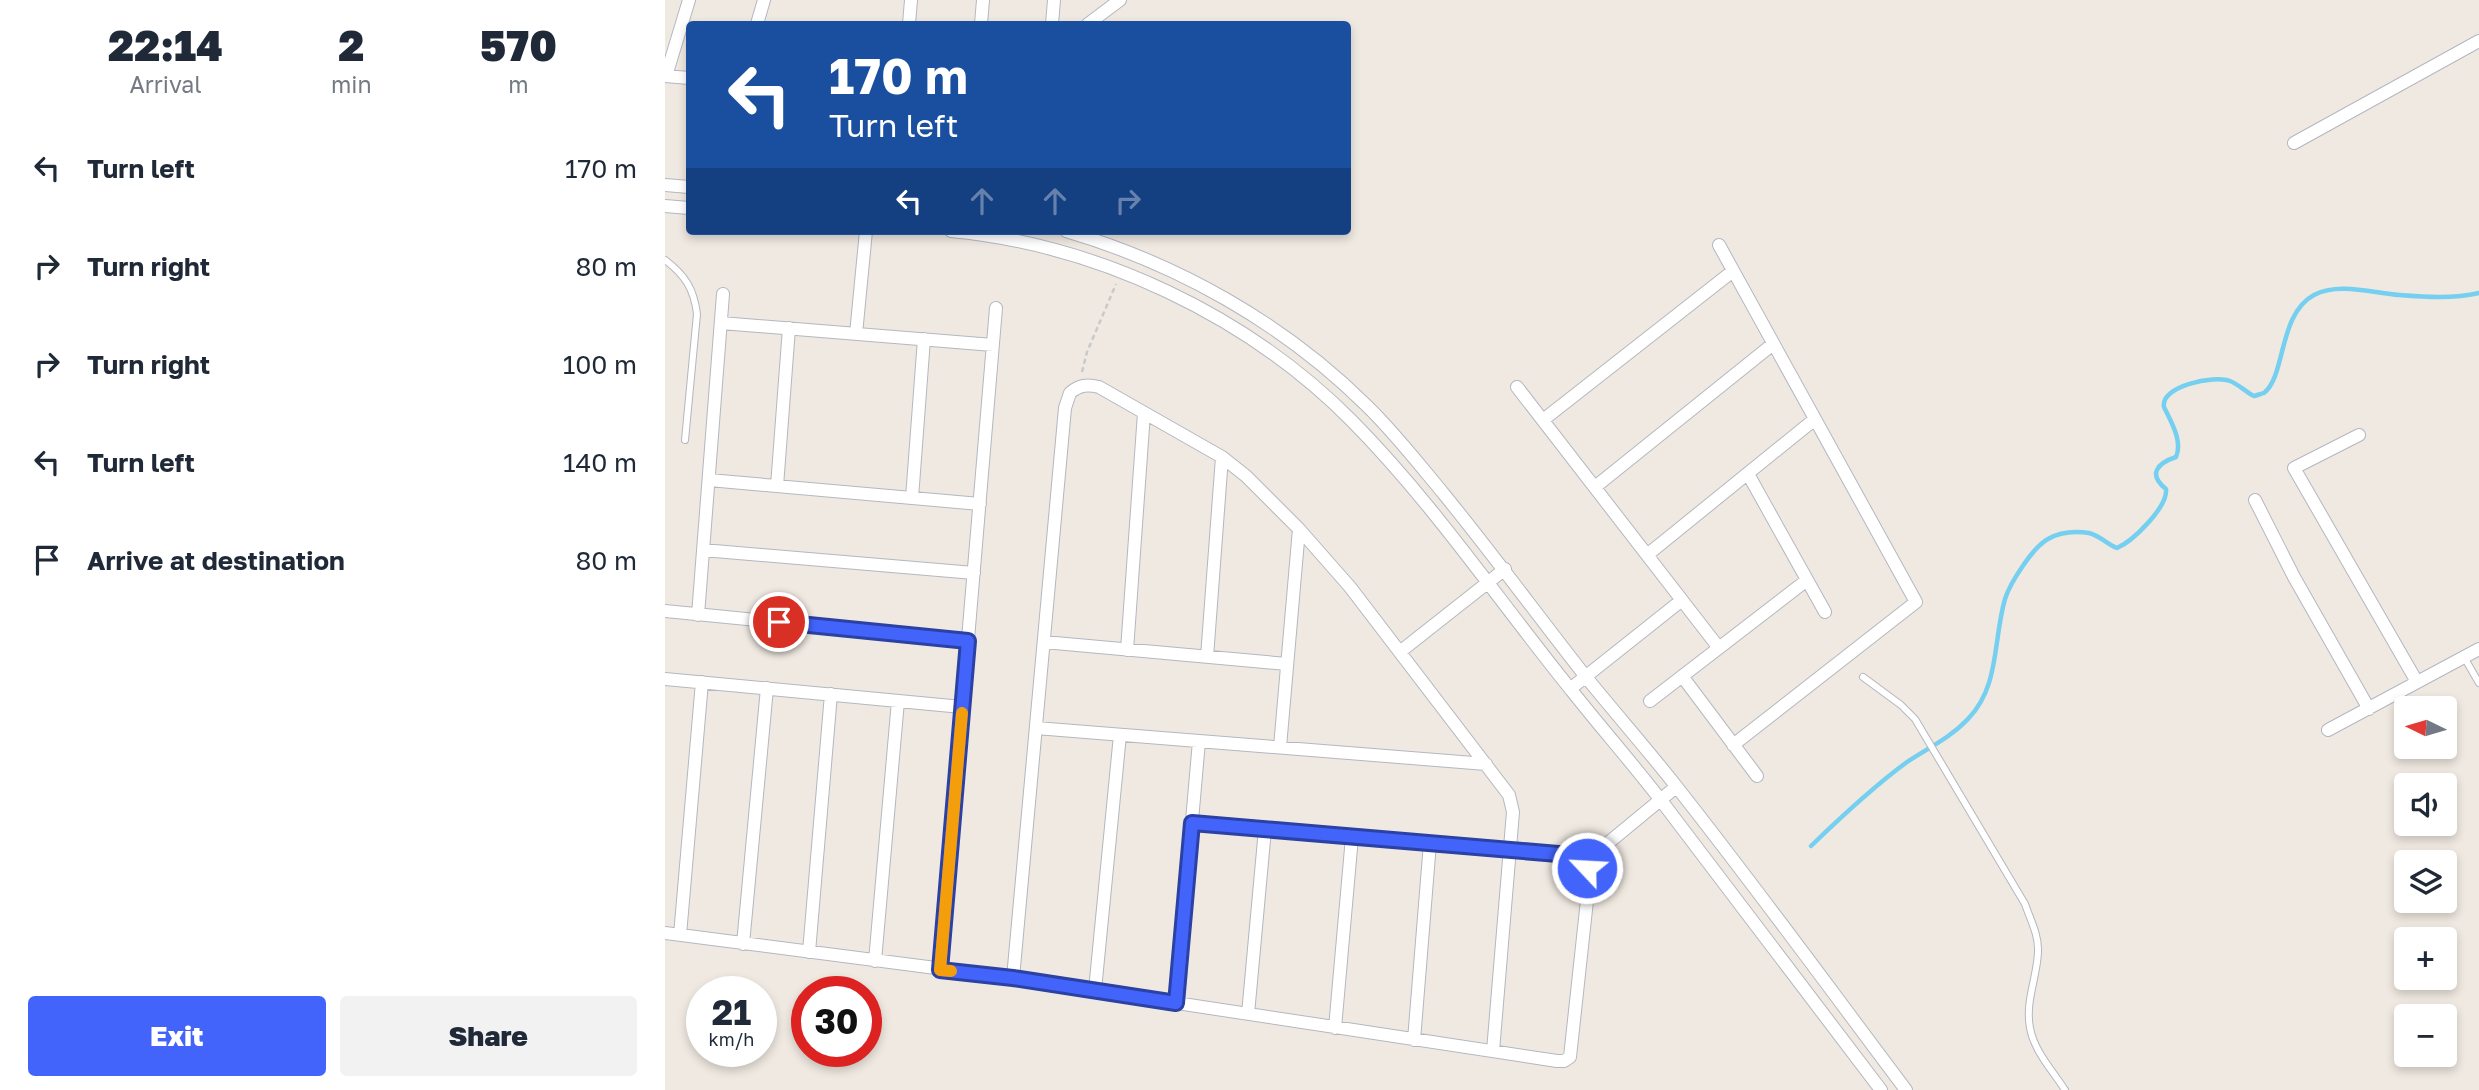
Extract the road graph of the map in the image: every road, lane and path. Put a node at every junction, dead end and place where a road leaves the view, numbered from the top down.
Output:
1 (689, 0) edge
2 (764, 0) edge
3 (911, 0) edge
4 (983, 0) edge
5 (1054, 0) edge
6 (1120, 0) edge
7 (758, 21) edge
8 (909, 21) edge
9 (981, 21) edge
10 (1052, 21) edge
11 (1092, 21) edge
12 (2479, 41) edge
13 (665, 76) edge
14 (686, 78) edge
15 (2294, 143) dead end
16 (665, 185) edge
17 (686, 187) edge
18 (665, 206) edge
19 (686, 208) edge
20 (866, 235) edge
21 (988, 235) edge
22 (1078, 235) edge
23 (1719, 245) dead end
24 (1130, 253) junction
25 (665, 260) edge
26 (1733, 271) junction
27 (1121, 273) junction
28 (723, 294) dead end
29 (996, 308) dead end
30 (721, 323) junction
31 (789, 328) junction
32 (856, 334) junction
33 (925, 339) junction
34 (1773, 344) junction
35 (993, 345) junction
36 (1299, 347) junction
37 (1286, 364) junction
38 (1082, 386) junction
39 (1517, 387) dead end
40 (1144, 413) junction
41 (1815, 419) junction
42 (1543, 420) junction
43 (2359, 435) dead end
44 (685, 440) dead end
45 (1222, 457) junction
46 (1748, 474) junction
47 (709, 480) junction
48 (777, 486) junction
49 (1595, 487) junction
50 (912, 498) junction
51 (2255, 500) dead end
52 (980, 504) junction
53 (1299, 529) junction
54 (703, 550) junction
55 (1647, 555) junction
56 (1505, 569) junction
57 (974, 573) junction
58 (1807, 580) junction
59 (1488, 582) junction
60 (1682, 600) junction
61 (665, 611) edge
62 (1825, 612) dead end
63 (698, 615) junction
64 (968, 641) junction
65 (1044, 642) junction
66 (1719, 648) junction
67 (2479, 649) edge
68 (1127, 650) junction
69 (1401, 651) junction
70 (1207, 657) junction
71 (2464, 657) junction
72 (1287, 664) junction
73 (1682, 676) junction
74 (1586, 677) junction
75 (1863, 677) dead end
76 (665, 679) edge
77 (702, 682) junction
78 (2417, 682) junction
79 (2479, 684) edge
80 (767, 688) junction
81 (1570, 689) junction
82 (831, 694) junction
83 (898, 701) junction
84 (1650, 701) dead end
85 (962, 707) junction
86 (2369, 709) junction
87 (1036, 729) junction
88 (2327, 730) dead end
89 (1120, 735) junction
90 (1199, 741) junction
91 (1733, 745) junction
92 (1280, 747) junction
93 (1486, 764) junction
94 (1757, 776) dead end
95 (1676, 787) junction
96 (1661, 800) junction
97 (1192, 823) junction
98 (1265, 829) junction
99 (1352, 836) junction
100 (1430, 843) junction
101 (1510, 850) junction
102 (1585, 862) junction
103 (665, 933) edge
104 (680, 935) junction
105 (743, 944) junction
106 (809, 953) junction
107 (875, 961) junction
108 (940, 970) junction
109 (1013, 978) junction
110 (1095, 990) junction
111 (1176, 1003) junction
112 (1248, 1014) junction
113 (1335, 1028) junction
114 (1414, 1040) junction
115 (1493, 1051) junction
116 (1881, 1090) edge
117 (1906, 1090) edge
118 (2065, 1090) edge

1 - 13 street
2 - 7 street
3 - 8 street
4 - 9 street
5 - 10 street
6 - 11 street
12 - 15 street
13 - 14 street
16 - 17 street
18 - 19 street
20 - 32 street
21 - 27 street
22 - 24 street
23 - 26 street
24 - 27 street
24 - 36 street
25 - 44 lane
26 - 34 street
26 - 42 street
27 - 37 street
27 - 38 path
28 - 30 street
29 - 35 street
30 - 31 street
30 - 47 street
31 - 32 street
31 - 48 street
32 - 33 street
33 - 35 street
33 - 50 street
34 - 41 street
34 - 49 street
35 - 52 street
36 - 37 street
36 - 56 street
37 - 59 street
38 - 40 street
38 - 65 street
39 - 42 street
40 - 45 street
40 - 68 street
41 - 46 street
41 - 91 street
42 - 49 street
43 - 78 street
45 - 53 street
45 - 70 street
46 - 55 street
46 - 58 street
47 - 48 street
47 - 54 street
48 - 50 street
49 - 55 street
50 - 52 street
51 - 86 street
52 - 57 street
53 - 69 street
53 - 72 street
54 - 57 street
54 - 63 street
55 - 60 street
56 - 59 street
56 - 74 street
57 - 64 street
58 - 62 street
58 - 66 street
59 - 69 street
59 - 81 street
60 - 66 street
60 - 74 street
61 - 63 street
63 - 64 street
64 - 85 street
65 - 68 street
65 - 87 street
66 - 73 street
67 - 71 street
68 - 70 street
69 - 93 street
70 - 72 street
71 - 78 street
71 - 79 lane
72 - 92 street
73 - 84 street
73 - 91 street
74 - 81 street
74 - 95 street
75 - 118 lane
76 - 77 street
77 - 80 street
77 - 104 street
78 - 86 street
80 - 82 street
80 - 105 street
81 - 96 street
82 - 83 street
82 - 106 street
83 - 85 street
83 - 107 street
85 - 108 street
86 - 88 street
87 - 89 street
87 - 109 street
89 - 90 street
89 - 110 street
90 - 92 street
90 - 97 street
91 - 94 street
92 - 93 street
93 - 101 street
95 - 96 street
95 - 117 street
96 - 102 street
96 - 116 street
97 - 98 street
97 - 111 street
98 - 99 street
98 - 112 street
99 - 100 street
99 - 113 street
100 - 101 street
100 - 114 street
101 - 102 street
101 - 115 street
102 - 115 street
103 - 104 street
104 - 105 street
105 - 106 street
106 - 107 street
107 - 108 street
108 - 109 street
109 - 110 street
110 - 111 street
111 - 112 street
112 - 113 street
113 - 114 street
114 - 115 street

